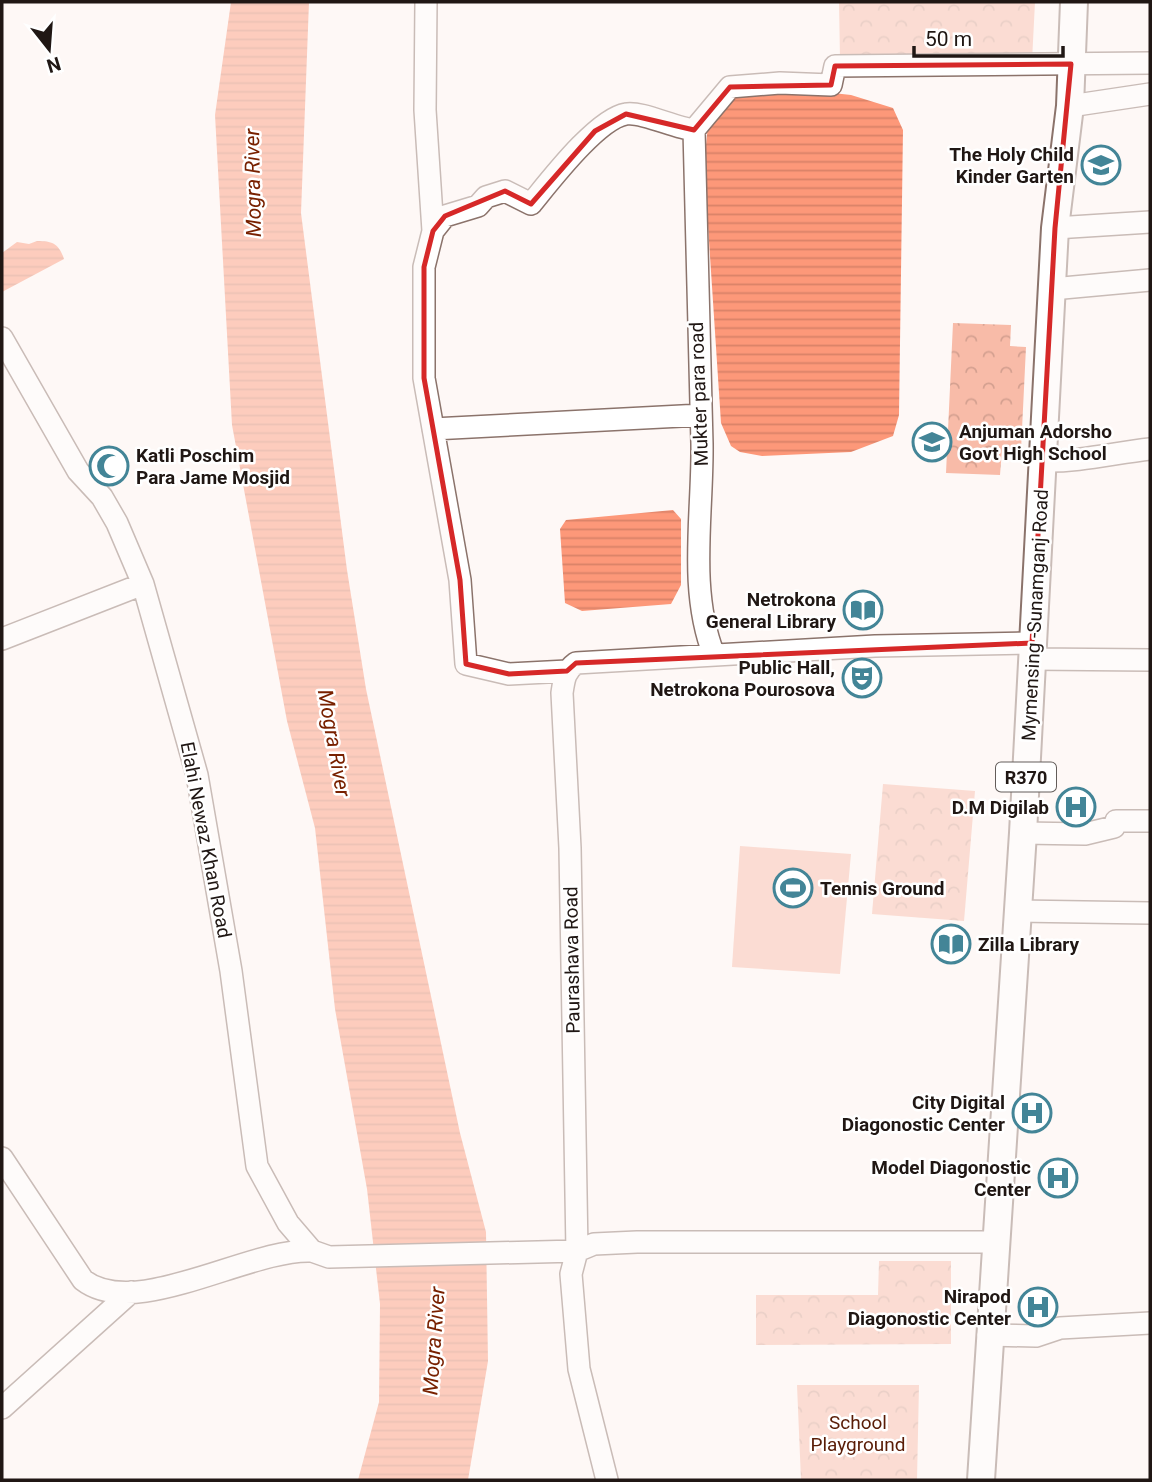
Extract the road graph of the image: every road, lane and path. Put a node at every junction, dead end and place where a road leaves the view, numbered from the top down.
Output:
1 (426, 2) edge
2 (1074, 2) edge
3 (1150, 63) edge
4 (1071, 64) junction
5 (1150, 94) edge
6 (1070, 106) junction
7 (694, 130) junction
8 (1150, 222) edge
9 (1055, 229) junction
10 (433, 231) junction
11 (1150, 280) edge
12 (1052, 289) junction
13 (2, 338) edge
14 (701, 415) junction
15 (433, 429) junction
16 (1150, 449) edge
17 (1043, 461) junction
18 (143, 584) junction
19 (2, 639) edge
20 (1032, 651) junction
21 (714, 655) junction
22 (1150, 660) edge
23 (567, 671) junction
24 (1150, 821) edge
25 (1023, 833) junction
26 (1017, 911) junction
27 (1150, 913) edge
28 (2, 1158) edge
29 (995, 1242) junction
30 (312, 1251) junction
31 (577, 1251) junction
32 (131, 1292) junction
33 (1150, 1323) edge
34 (988, 1335) junction
35 (2, 1408) edge
36 (607, 1480) edge
37 (981, 1480) edge

1 - 10 street
2 - 4 main road, Mymensing -Sunamganj Road / R370
3 - 4 street
4 - 6 main road, Mymensing -Sunamganj Road / R370
4 - 7 street
5 - 6 street
6 - 9 main road, Mymensing -Sunamganj Road / R370
7 - 10 street
7 - 14 street, Mukter para road
8 - 9 street
9 - 12 main road, Mymensing -Sunamganj Road / R370
10 - 15 street
11 - 12 street
12 - 17 main road, Mymensing -Sunamganj Road / R370
13 - 18 street, Elahi Newaz Khan Road
14 - 15 street
14 - 21 street, Mukter para road
15 - 23 street
16 - 17 street
17 - 20 main road, Mymensing -Sunamganj Road / R370
18 - 19 street
18 - 30 street, Elahi Newaz Khan Road
20 - 21 street
20 - 22 street
20 - 25 main road, Mymensing -Sunamganj Road / R370
21 - 23 street
23 - 31 street, Paurashava Road
24 - 25 street
25 - 26 main road, Mymensing -Sunamganj Road / R370
26 - 27 street
26 - 29 main road, Mymensing -Sunamganj Road / R370
28 - 32 street
29 - 31 street
29 - 34 main road, Mymensing -Sunamganj Road / R370
30 - 31 street
30 - 32 street
31 - 36 street, Paurashava Road
32 - 35 street
33 - 34 street
34 - 37 main road, Mymensing -Sunamganj Road / R370

